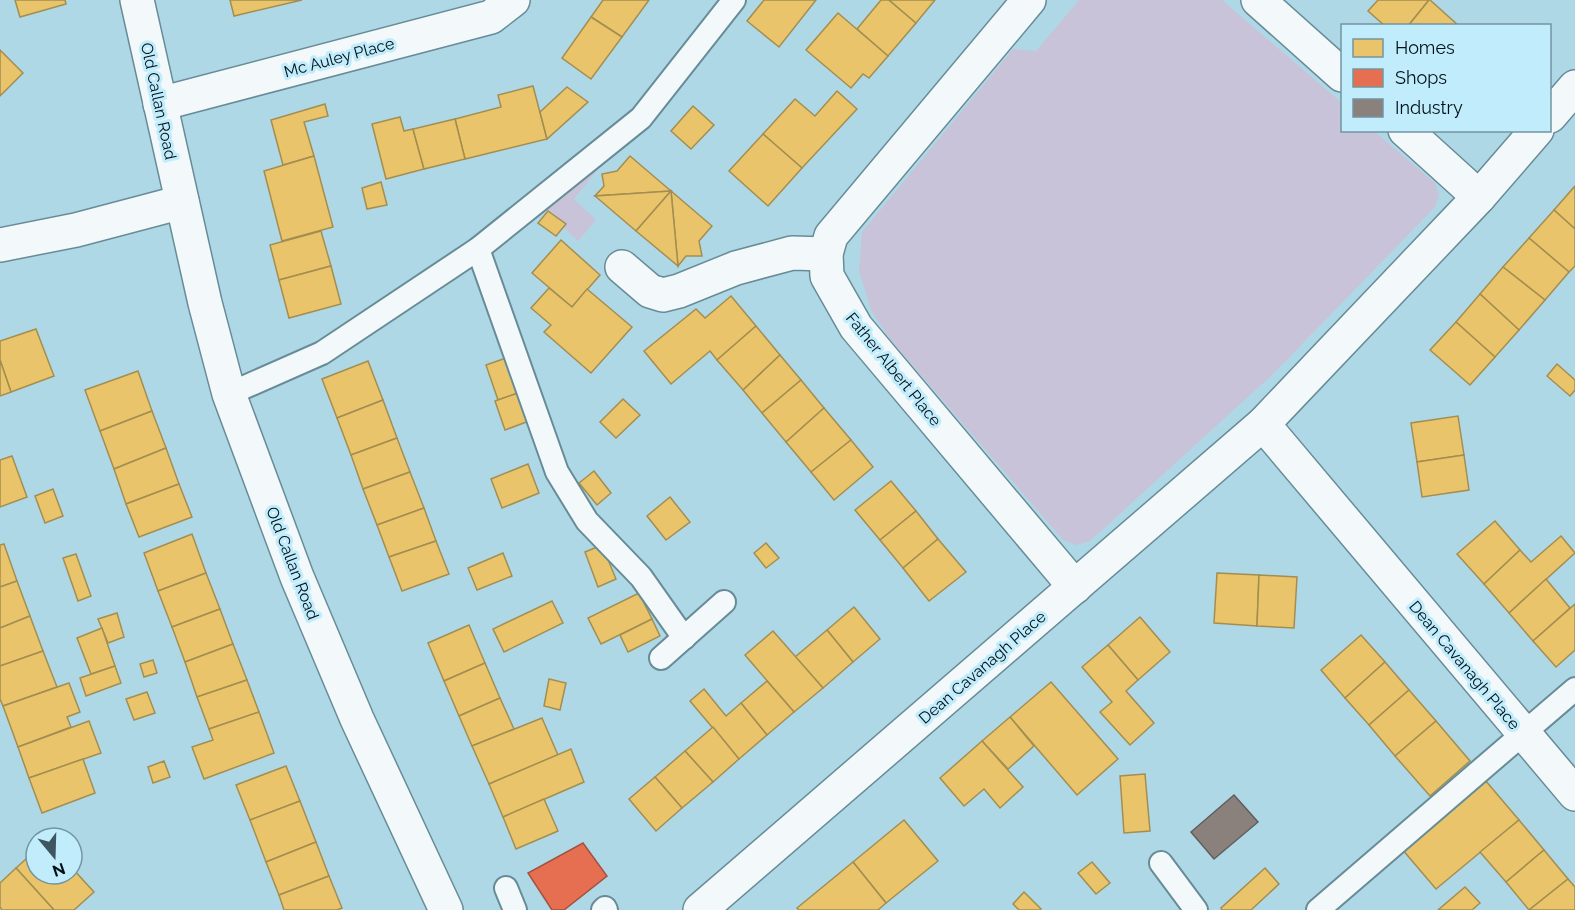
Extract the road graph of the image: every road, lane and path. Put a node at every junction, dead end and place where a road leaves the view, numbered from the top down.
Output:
1 (137, 0) edge
2 (513, 0) edge
3 (734, 0) edge
4 (1029, 0) edge
5 (1258, 0) edge
6 (1341, 74) edge
7 (1575, 87) edge
8 (160, 104) junction
9 (1551, 115) edge
10 (1407, 132) edge
11 (1535, 132) edge
12 (1479, 196) junction
13 (182, 202) junction
14 (0, 245) edge
15 (478, 249) junction
16 (826, 254) junction
17 (622, 267) dead end
18 (229, 394) junction
19 (1263, 424) junction
20 (1075, 587) junction
21 (724, 603) dead end
22 (684, 638) junction
23 (661, 658) dead end
24 (1575, 689) edge
25 (1523, 733) junction
26 (1575, 794) edge
27 (1161, 863) dead end
28 (506, 888) dead end
29 (441, 908) edge
30 (515, 910) edge
31 (700, 910) edge
32 (1196, 910) edge
33 (1318, 910) edge

1 - 8 street, Old Callan Road
2 - 8 street, Mc Auley Place
3 - 15 lane
4 - 16 street
5 - 6 street
7 - 9 street
8 - 13 street, Old Callan Road
10 - 12 street
11 - 12 street, Dean Cavanagh Place
12 - 19 street, Dean Cavanagh Place
13 - 14 street
13 - 18 street, Old Callan Road
15 - 18 lane
15 - 22 lane
16 - 17 street
16 - 20 street, Father Albert Place
18 - 29 street, Old Callan Road
19 - 20 street, Dean Cavanagh Place
19 - 25 street, Dean Cavanagh Place
20 - 31 street, Dean Cavanagh Place
21 - 22 lane
22 - 23 lane
24 - 25 lane
25 - 26 street, Dean Cavanagh Place
25 - 33 lane
27 - 32 lane
28 - 30 lane

